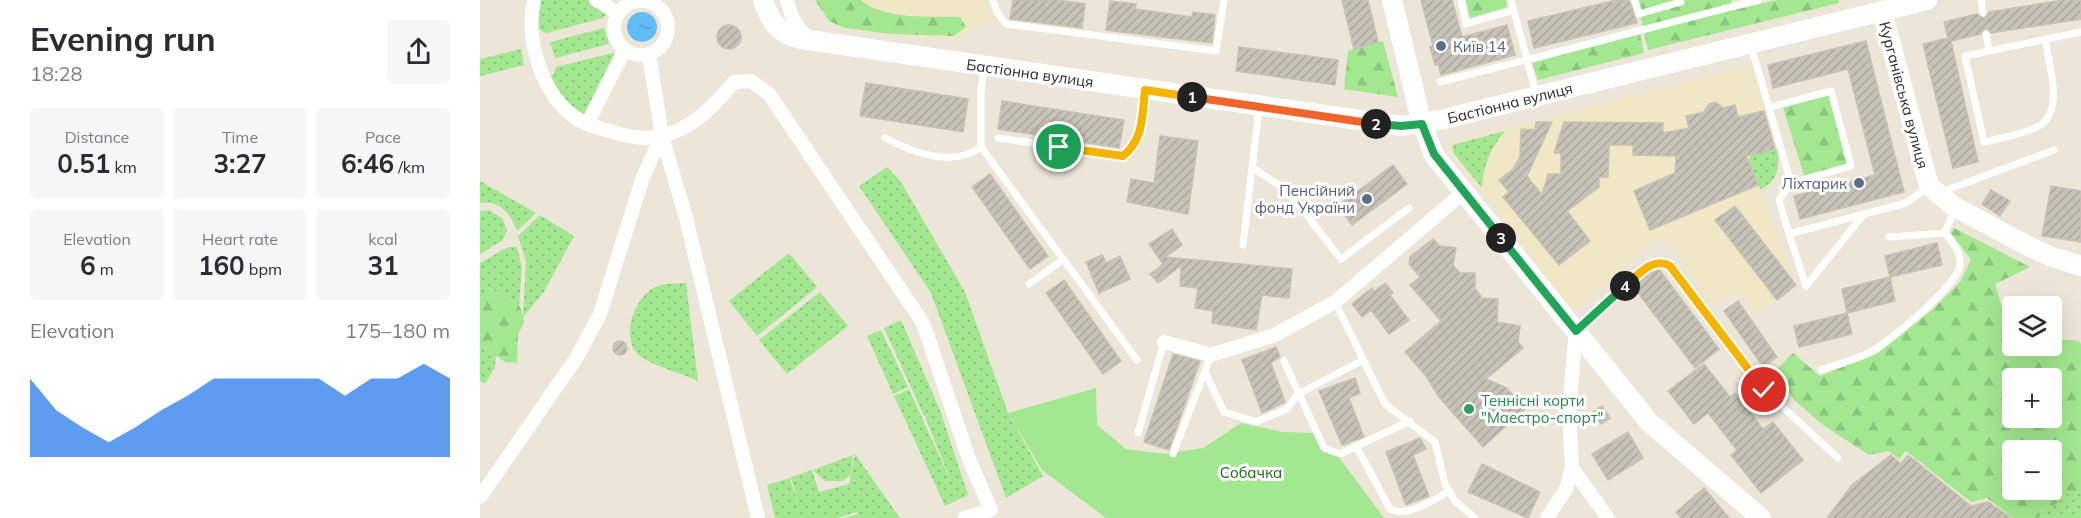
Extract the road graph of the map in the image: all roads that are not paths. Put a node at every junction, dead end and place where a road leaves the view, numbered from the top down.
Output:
1 (534, 0) edge
2 (596, 0) edge
3 (763, 0) edge
4 (787, 0) edge
5 (993, 0) edge
6 (1224, 0) edge
7 (1392, 0) edge
8 (1461, 0) edge
9 (1511, 0) edge
10 (1635, 0) edge
11 (1680, 0) edge
12 (1758, 0) edge
13 (1927, 0) edge
14 (1981, 0) edge
15 (633, 1) edge
16 (1735, 3) edge
17 (1514, 10) junction
18 (1882, 11) junction
19 (618, 13) junction
20 (1983, 13) dead end
21 (2081, 32) edge
22 (1986, 34) dead end
23 (2045, 39) junction
24 (807, 40) junction
25 (1750, 44) junction
26 (625, 50) junction
27 (1989, 50) junction
28 (649, 54) junction
29 (1527, 59) junction
30 (985, 66) junction
31 (1440, 82) dead end
32 (1145, 90) junction
33 (1537, 96) junction
34 (1771, 106) junction
35 (1259, 107) junction
36 (587, 124) junction
37 (1422, 124) junction
38 (662, 136) junction
39 (885, 138) dead end
40 (998, 138) dead end
41 (981, 147) junction
42 (2054, 150) dead end
43 (1253, 168) junction
44 (1791, 183) junction
45 (1933, 190) junction
46 (1464, 192) junction
47 (1955, 207) junction
48 (1409, 208) dead end
49 (1864, 214) junction
50 (1945, 233) junction
51 (1789, 234) junction
52 (1889, 237) dead end
53 (1243, 245) dead end
54 (1064, 259) junction
55 (2081, 266) edge
56 (1029, 284) dead end
57 (1335, 302) junction
58 (1576, 331) junction
59 (1164, 342) joint
60 (1211, 355) junction
61 (1137, 360) dead end
62 (1363, 360) junction
63 (1284, 361) dead end
64 (1821, 370) dead end
65 (1205, 372) junction
66 (1298, 394) junction
67 (1410, 421) junction
68 (1138, 433) dead end
69 (1356, 446) junction
70 (1173, 454) dead end
71 (1838, 458) dead end
72 (1572, 468) junction
73 (1450, 491) junction
74 (480, 497) edge
75 (992, 514) edge
76 (758, 518) edge
77 (964, 518) edge
78 (1475, 518) edge
79 (1547, 518) edge
80 (1608, 518) edge
81 (1761, 518) edge

1 - 36 street
2 - 19 street
3 - 24 street, Бастіонна вулиця
4 - 24 street
5 - 6 lane
7 - 37 street
8 - 17 lane
9 - 17 lane
10 - 11 lane
12 - 16 lane
13 - 18 street, Бастіонна вулиця
14 - 20 lane
15 - 19 street
15 - 28 street
16 - 29 lane
17 - 29 lane
18 - 25 street, Бастіонна вулиця
18 - 45 street, Курганівська вулиця
19 - 26 street
21 - 23 lane
22 - 27 lane
23 - 27 lane
23 - 27 lane
24 - 30 street, Бастіонна вулиця
25 - 33 street, Бастіонна вулиця
25 - 34 lane
26 - 28 street
26 - 36 street
28 - 38 street
29 - 31 lane
29 - 33 lane
30 - 32 street, Бастіонна вулиця
30 - 41 lane
32 - 35 street, Бастіонна вулиця
32 - 40 lane
33 - 37 street, Бастіонна вулиця
34 - 44 lane
34 - 44 lane
35 - 37 street, Бастіонна вулиця
35 - 43 lane
36 - 38 street
37 - 46 street
38 - 74 street
38 - 75 street
38 - 76 street
39 - 41 lane
41 - 54 lane
42 - 45 lane
43 - 48 lane
43 - 53 lane
44 - 51 lane
45 - 47 street
45 - 49 lane
46 - 57 street
46 - 58 street
47 - 50 lane
47 - 55 street
49 - 51 lane
49 - 51 lane
50 - 52 lane
50 - 64 lane
54 - 56 lane
54 - 61 lane
57 - 60 street
57 - 62 lane
58 - 71 lane
58 - 72 street
58 - 81 street
59 - 60 street
59 - 68 lane
60 - 65 lane
62 - 66 lane
62 - 67 lane
63 - 66 lane
65 - 66 lane
65 - 70 lane
66 - 69 lane
67 - 69 lane
67 - 73 lane
69 - 73 lane
72 - 79 street
72 - 80 street
73 - 78 lane
75 - 77 street

